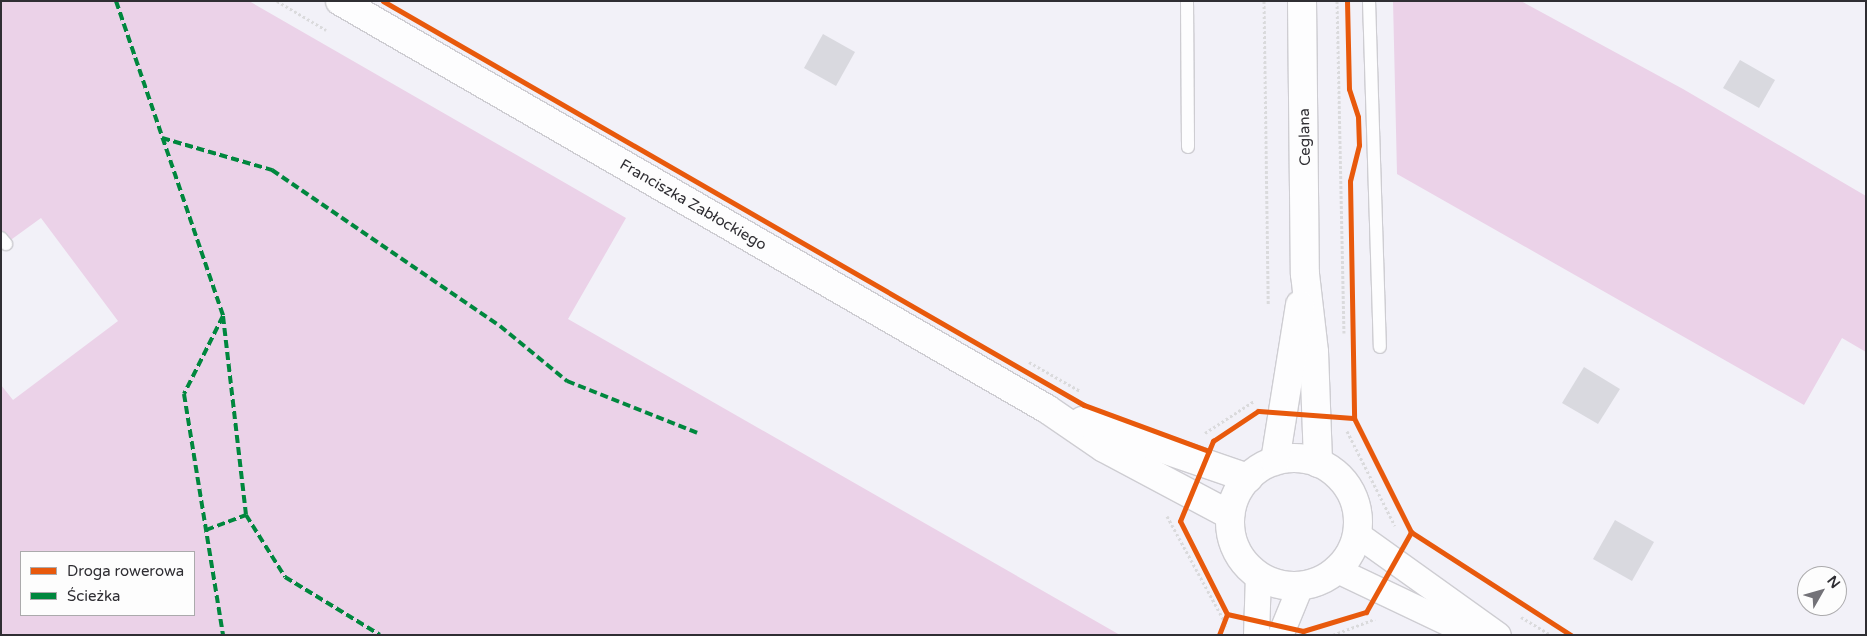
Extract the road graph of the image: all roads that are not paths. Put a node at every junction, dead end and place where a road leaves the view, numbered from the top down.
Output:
1 (340, 1) edge
2 (1187, 1) edge
3 (1302, 1) edge
4 (1369, 1) edge
5 (1188, 147) dead end
6 (1305, 274) junction
7 (1380, 347) dead end
8 (1047, 410) junction
9 (1275, 461) junction
10 (1318, 463) junction
11 (1248, 478) junction
12 (1230, 515) junction
13 (1357, 534) junction
14 (1337, 570) junction
15 (1258, 576) junction
16 (1300, 586) junction
17 (1256, 635) edge
18 (1280, 635) edge
19 (1474, 635) edge
20 (1498, 635) edge

1 - 8 street, Franciszka Zabłockiego
2 - 5 lane
3 - 6 street, Ceglana
4 - 7 lane
6 - 9 street, Ceglana
6 - 10 street, Ceglana
8 - 11 street, Franciszka Zabłockiego
8 - 12 street, Franciszka Zabłockiego
9 - 10 street
9 - 11 street
10 - 13 street
11 - 12 street
12 - 15 street
13 - 14 street
13 - 20 street
14 - 16 street
14 - 19 street
15 - 16 street
15 - 17 street
16 - 18 street

